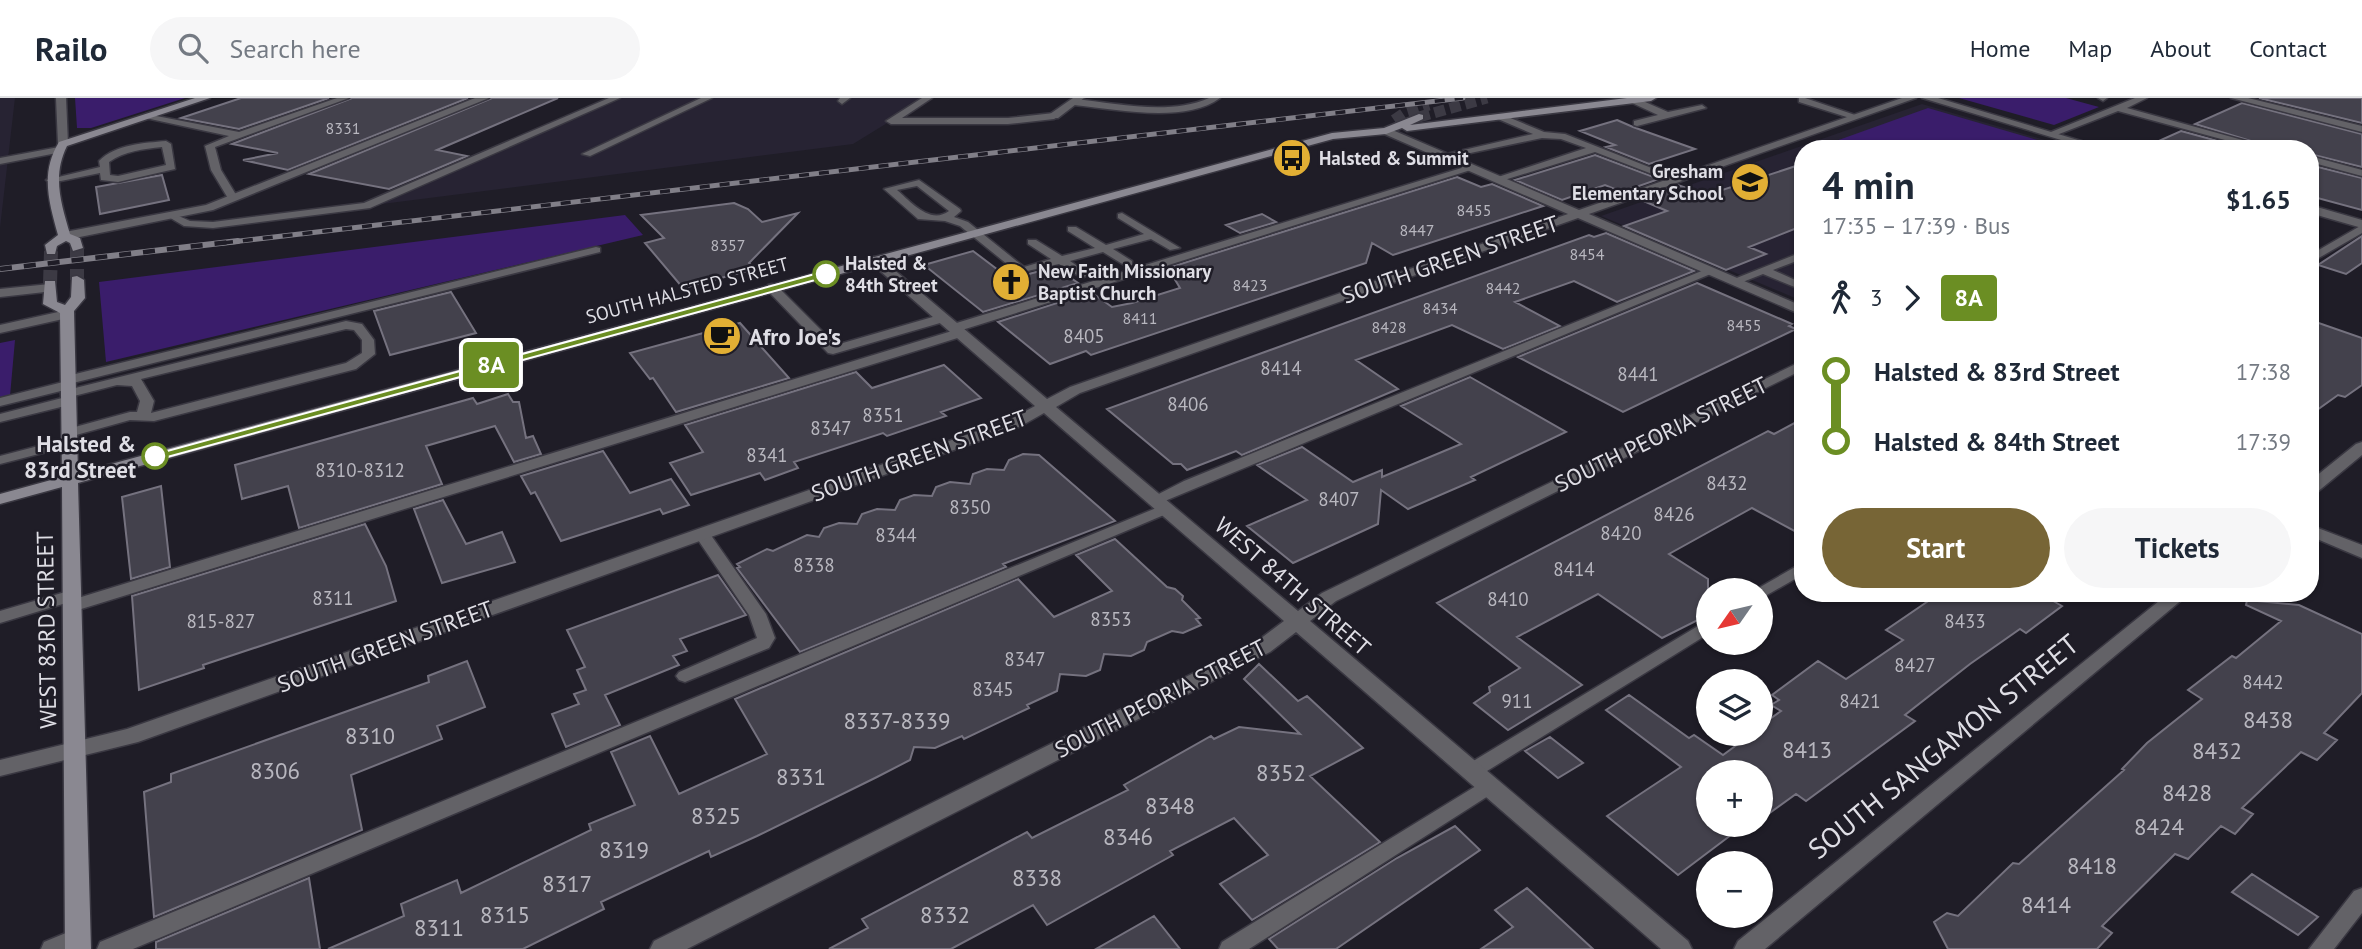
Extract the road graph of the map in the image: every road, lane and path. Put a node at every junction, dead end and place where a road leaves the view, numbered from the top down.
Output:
1 (61, 98) edge
2 (205, 98) edge
3 (345, 98) edge
4 (484, 98) edge
5 (616, 98) edge
6 (709, 98) edge
7 (928, 98) edge
8 (1216, 98) edge
9 (1651, 98) edge
10 (1911, 98) edge
11 (1927, 98) edge
12 (2143, 98) edge
13 (2237, 98) edge
14 (1076, 100) edge
15 (1633, 100) junction
16 (1802, 100) dead end
17 (1702, 108) dead end
18 (2118, 108) junction
19 (1667, 115) junction
20 (1054, 116) joint
21 (146, 117) junction
22 (1419, 117) tunnel mouth
23 (1501, 117) junction
24 (1856, 117) junction
25 (1394, 120) tunnel mouth
26 (1637, 123) dead end
27 (2362, 129) edge
28 (1386, 131) junction
29 (2051, 134) junction
30 (1542, 135) junction
31 (240, 136) junction
32 (2072, 140) edge
33 (2237, 140) edge
34 (61, 147) junction
35 (1594, 149) junction
36 (587, 154) dead end
37 (1446, 157) junction
38 (2319, 161) edge
39 (0, 162) edge
40 (1472, 168) junction
41 (105, 169) junction
42 (2362, 173) edge
43 (1497, 179) junction
44 (51, 180) junction
45 (1677, 180) junction
46 (233, 198) junction
47 (2319, 212) edge
48 (1579, 214) junction
49 (172, 216) junction
50 (1122, 216) dead end
51 (946, 218) junction
52 (2362, 226) edge
53 (1072, 229) dead end
54 (976, 233) junction
55 (1153, 235) junction
56 (65, 236) junction
57 (1032, 242) dead end
58 (1174, 247) dead end
59 (77, 248) dead end
60 (1104, 248) junction
61 (596, 250) dead end
62 (51, 251) tunnel mouth
63 (2319, 254) edge
64 (1794, 258) edge
65 (875, 260) junction
66 (1061, 260) junction
67 (1129, 263) dead end
68 (1763, 270) junction
69 (1709, 271) junction
70 (1082, 274) dead end
71 (78, 280) tunnel mouth
72 (1735, 281) junction
73 (1794, 284) edge
74 (50, 286) joint
75 (772, 288) junction
76 (0, 293) edge
77 (1794, 307) edge
78 (67, 312) junction
79 (953, 326) junction
80 (0, 329) edge
81 (1794, 369) edge
82 (117, 381) junction
83 (68, 390) junction
84 (0, 402) edge
85 (1046, 407) junction
86 (143, 416) junction
87 (0, 418) edge
88 (69, 437) junction
89 (2362, 447) edge
90 (0, 460) edge
91 (69, 480) junction
92 (2319, 482) edge
93 (0, 499) edge
94 (1161, 505) junction
95 (702, 534) junction
96 (2319, 534) edge
97 (2362, 552) edge
98 (1794, 573) edge
99 (1773, 586) edge
100 (72, 600) junction
101 (2170, 602) edge
102 (0, 617) edge
103 (1297, 621) junction
104 (1696, 633) edge
105 (685, 676) dead end
106 (75, 749) junction
107 (0, 768) edge
108 (1472, 771) junction
109 (1489, 786) junction
110 (2362, 897) edge
111 (78, 944) edge
112 (52, 949) edge
113 (108, 949) edge
114 (663, 949) edge
115 (1230, 949) edge
116 (1679, 949) edge
117 (1746, 949) edge
118 (2320, 949) edge

1 - 34 street
2 - 21 main road
3 - 31 lane
4 - 46 street
5 - 49 lane
6 - 36 lane
7 - 20 lane
8 - 14 lane
9 - 15 main road
10 - 24 street, SOUTH GREEN STREET
11 - 29 street
12 - 18 lane
13 - 27 street
14 - 20 street
15 - 19 lane
15 - 23 main road
16 - 24 lane
17 - 19 lane
18 - 29 lane
18 - 33 lane
19 - 26 lane
21 - 31 lane
21 - 34 main road
22 - 28 main road, SOUTH HALSTED STREET
23 - 28 main road
23 - 30 lane
24 - 45 street, SOUTH GREEN STREET
25 - 28 main road
28 - 37 street
28 - 54 main road, SOUTH HALSTED STREET
29 - 32 street
30 - 35 lane
30 - 37 lane
31 - 46 lane
34 - 39 lane
34 - 44 main road
35 - 43 lane
35 - 45 lane
37 - 40 street
38 - 42 lane
40 - 43 street
40 - 79 lane
41 - 41 lane
41 - 44 lane
43 - 48 street
44 - 56 main road
45 - 48 street, SOUTH GREEN STREET
46 - 49 street
47 - 52 street
48 - 69 street
48 - 85 street, SOUTH GREEN STREET
49 - 56 street
50 - 55 lane
51 - 51 lane
51 - 54 lane
52 - 63 lane
53 - 60 lane
54 - 65 main road, SOUTH HALSTED STREET
54 - 66 lane
55 - 58 lane
55 - 60 lane
56 - 59 main road
56 - 62 main road
57 - 66 lane
60 - 66 lane
60 - 67 lane
61 - 83 lane
64 - 68 lane
65 - 75 main road, SOUTH HALSTED STREET
65 - 79 street, WEST 84TH STREET
66 - 70 lane
68 - 72 lane
68 - 73 lane
69 - 72 street
69 - 94 lane
71 - 78 main road, WEST 83RD STREET
72 - 77 street
74 - 76 lane
74 - 78 main road
75 - 79 lane
75 - 91 main road, SOUTH HALSTED STREET
78 - 80 street
78 - 83 main road, WEST 83RD STREET
79 - 85 street, WEST 84TH STREET
79 - 100 lane
81 - 103 street, SOUTH PEORIA STREET
82 - 83 lane
82 - 86 lane
82 - 86 lane
83 - 84 lane
83 - 87 lane
83 - 88 main road, WEST 83RD STREET
85 - 94 street, WEST 84TH STREET
85 - 95 street, SOUTH GREEN STREET
86 - 88 lane
88 - 90 lane
88 - 91 main road, WEST 83RD STREET
89 - 92 street
91 - 93 main road, SOUTH HALSTED STREET
91 - 100 main road, WEST 83RD STREET
94 - 103 street, WEST 84TH STREET
94 - 113 lane
95 - 105 lane
95 - 106 street, SOUTH GREEN STREET
96 - 97 street
98 - 99 lane
100 - 102 lane
100 - 106 main road, WEST 83RD STREET
101 - 117 street, SOUTH SANGAMON STREET
103 - 108 street, WEST 84TH STREET
103 - 114 street, SOUTH PEORIA STREET
104 - 108 lane
106 - 107 street, SOUTH GREEN STREET
106 - 111 main road, WEST 83RD STREET
108 - 109 street, WEST 84TH STREET
109 - 115 lane
109 - 116 street, WEST 84TH STREET
110 - 118 lane
111 - 112 lane

